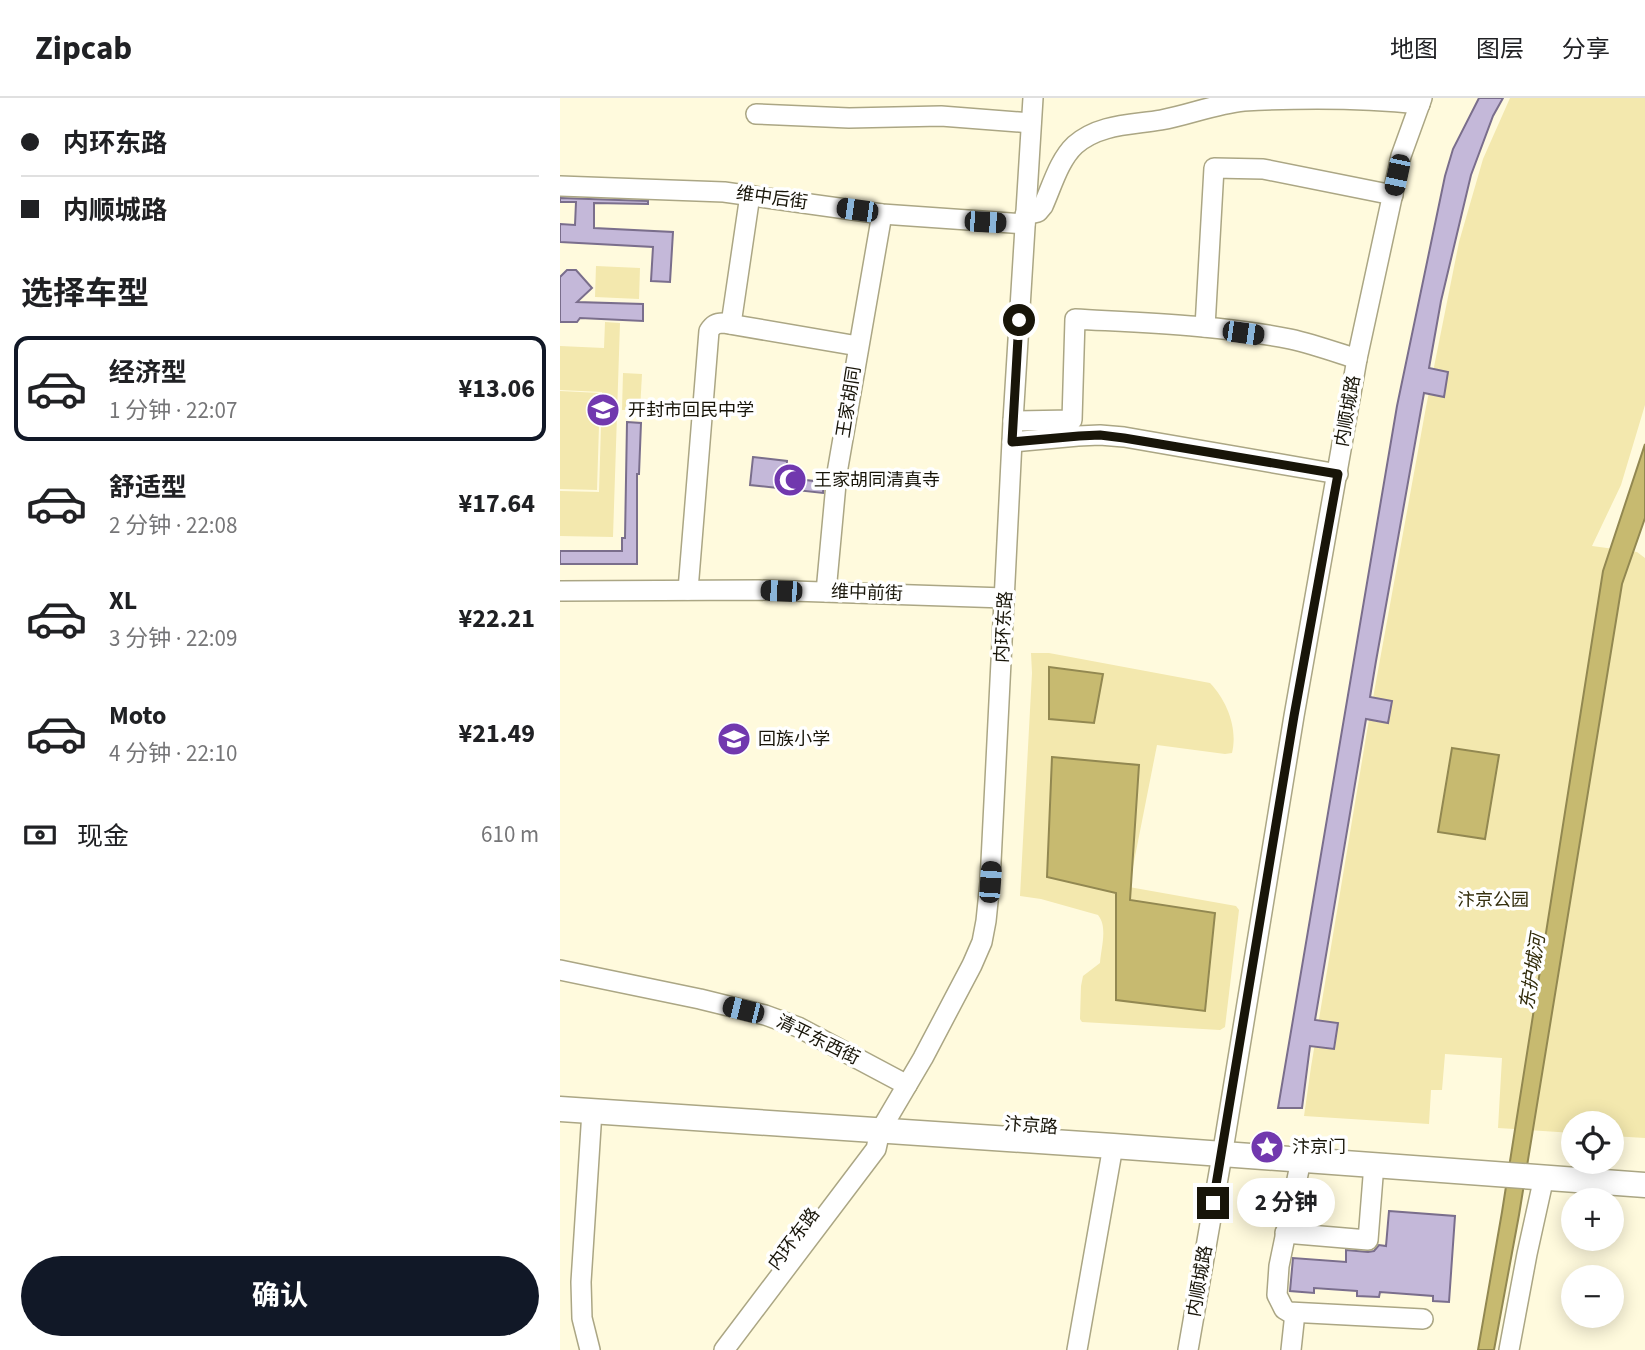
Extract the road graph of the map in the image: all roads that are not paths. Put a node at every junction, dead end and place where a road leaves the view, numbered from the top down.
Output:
1 (1033, 98) edge
2 (1421, 101) edge
3 (1189, 105) edge
4 (756, 114) dead end
5 (1031, 123) junction
6 (560, 186) edge
7 (750, 195) junction
8 (1393, 195) junction
9 (882, 214) junction
10 (1025, 219) junction
11 (731, 324) junction
12 (1205, 327) junction
13 (858, 346) junction
14 (1357, 359) junction
15 (1013, 421) junction
16 (1012, 442) junction
17 (1338, 474) junction
18 (688, 590) junction
19 (560, 591) edge
20 (825, 592) junction
21 (1005, 598) junction
22 (560, 970) edge
23 (907, 1085) junction
24 (560, 1094) edge
25 (560, 1109) edge
26 (592, 1111) junction
27 (885, 1124) junction
28 (1113, 1146) junction
29 (1223, 1146) junction
30 (1301, 1160) junction
31 (1374, 1164) junction
32 (1501, 1166) junction
33 (1645, 1168) edge
34 (1540, 1172) junction
35 (1645, 1185) edge
36 (1285, 1233) junction
37 (1296, 1313) junction
38 (1423, 1319) dead end
39 (590, 1350) edge
40 (710, 1350) edge
41 (724, 1350) edge
42 (1077, 1350) edge
43 (1188, 1350) edge
44 (1291, 1350) edge
45 (1509, 1350) edge

1 - 5 street, 内环东路
2 - 3 street
2 - 8 street, 内顺城路
3 - 10 street
4 - 5 street
5 - 10 street, 内环东路
6 - 7 street, 维中后街
7 - 9 street, 维中后街
7 - 11 street
8 - 12 street
8 - 14 street, 内顺城路
9 - 10 street, 维中后街
9 - 13 street, 王家胡同
10 - 15 street, 内环东路
11 - 13 street
11 - 18 street
12 - 14 street
12 - 15 street
13 - 20 street, 王家胡同
14 - 17 street, 内顺城路
15 - 16 street, 内环东路
16 - 17 street
16 - 21 street, 内环东路
17 - 29 street, 内顺城路
18 - 19 street, 维中前街
18 - 20 street, 维中前街
20 - 21 street, 维中前街
21 - 23 street, 内环东路
22 - 23 street, 清平东西街
23 - 27 street, 内环东路
24 - 27 main road, 汴京路
25 - 26 main road, 汴京路
26 - 27 main road, 汴京路
26 - 39 street
27 - 28 main road, 汴京路
27 - 29 main road, 汴京路
27 - 40 street, 内环东路
27 - 41 street, 内环东路
28 - 29 main road, 汴京路
28 - 42 street
29 - 30 main road, 汴京路
29 - 32 main road, 汴京路
29 - 43 street, 内顺城路
30 - 31 main road, 汴京路
30 - 36 street
31 - 32 main road, 汴京路
31 - 36 street
32 - 34 main road
33 - 34 main road
34 - 35 main road
34 - 45 street
36 - 37 street
37 - 38 street
37 - 44 street

